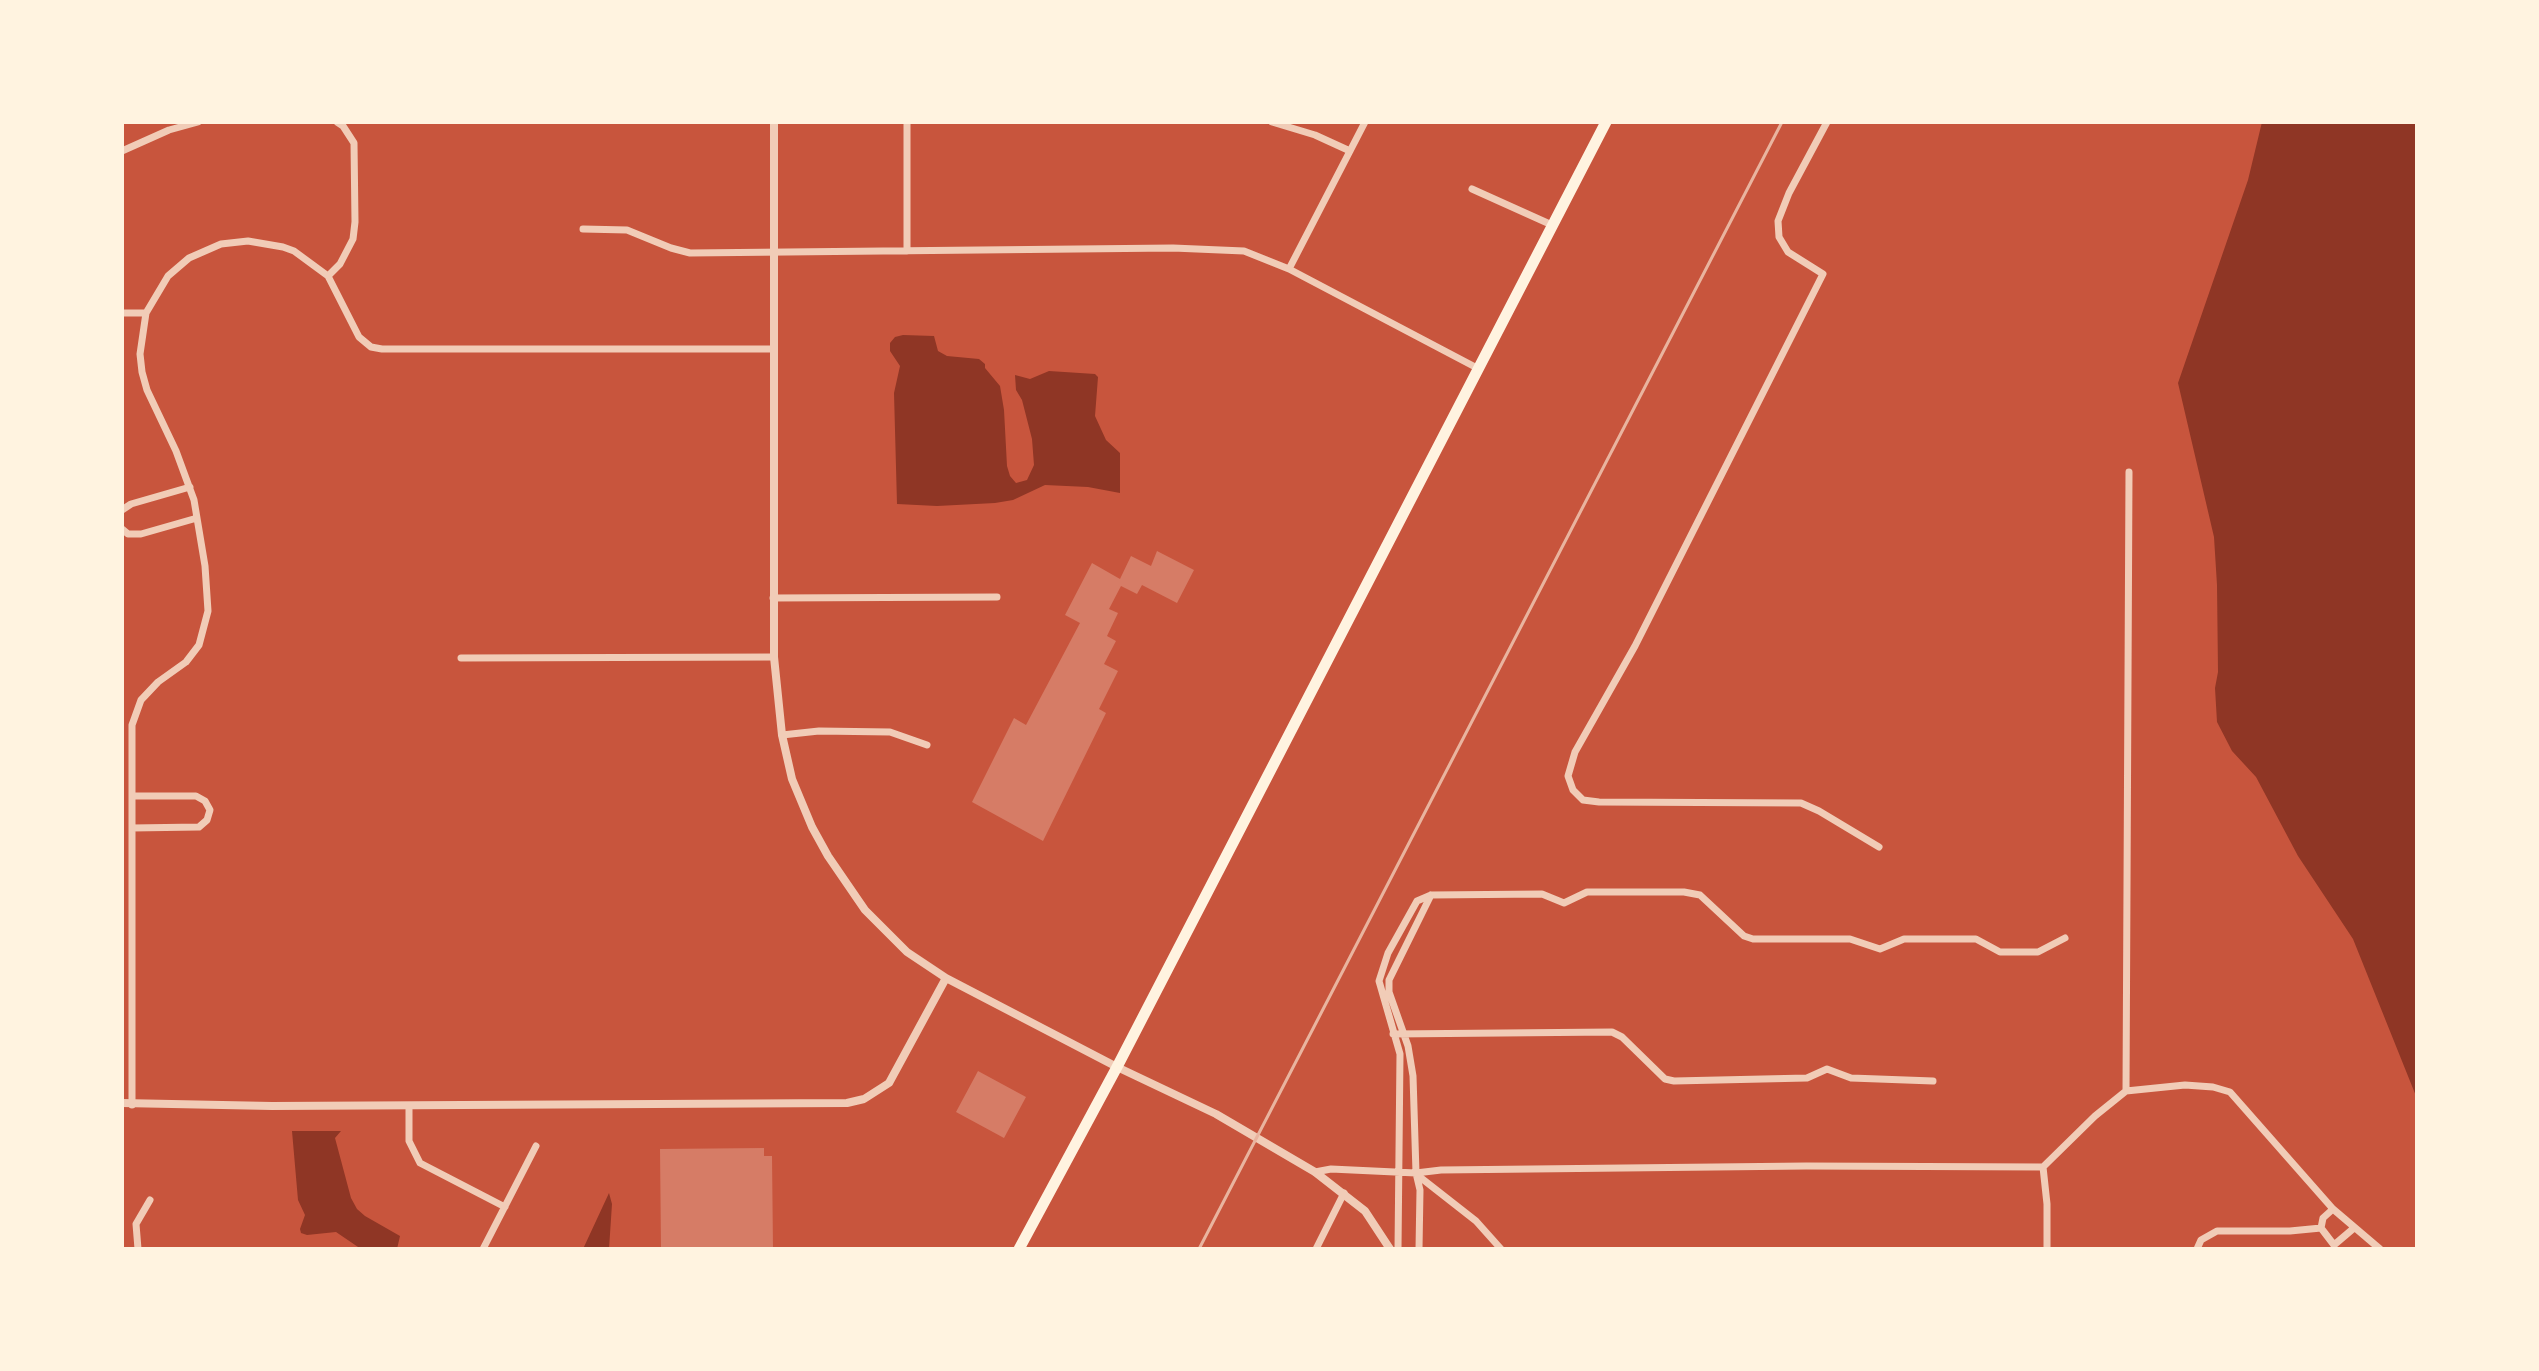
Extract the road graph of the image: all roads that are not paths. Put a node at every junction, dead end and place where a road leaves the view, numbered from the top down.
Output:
1 (198, 122) edge
2 (337, 122) edge
3 (774, 122) edge
4 (907, 122) edge
5 (1272, 122) edge
6 (1365, 122) edge
7 (1606, 122) edge
8 (1827, 122) edge
9 (122, 151) edge
10 (1350, 151) junction
11 (1472, 189) dead end
12 (1552, 225) junction
13 (583, 229) dead end
14 (774, 251) junction
15 (907, 251) junction
16 (1289, 269) junction
17 (328, 276) junction
18 (122, 313) edge
19 (146, 313) junction
20 (773, 349) junction
21 (1479, 369) junction
22 (2129, 472) dead end
23 (190, 487) junction
24 (122, 510) edge
25 (197, 518) junction
26 (122, 529) edge
27 (997, 597) dead end
28 (773, 598) junction
29 (774, 657) junction
30 (461, 658) dead end
31 (782, 735) junction
32 (927, 745) dead end
33 (132, 796) junction
34 (132, 828) junction
35 (1879, 847) dead end
36 (1431, 895) junction
37 (2065, 938) dead end
38 (946, 978) junction
39 (1403, 1032) junction
40 (1393, 1034) junction
41 (1117, 1067) junction
42 (1933, 1081) dead end
43 (2126, 1091) junction
44 (127, 1104) edge
45 (409, 1106) junction
46 (536, 1146) dead end
47 (2043, 1167) junction
48 (1315, 1172) junction
49 (1400, 1173) junction
50 (1416, 1173) junction
51 (1344, 1193) junction
52 (150, 1200) dead end
53 (505, 1207) junction
54 (2333, 1209) junction
55 (2321, 1228) junction
56 (2354, 1228) junction
57 (2334, 1247) edge
58 (138, 1249) edge
59 (483, 1249) edge
60 (1019, 1249) edge
61 (1316, 1249) edge
62 (1390, 1249) edge
63 (1398, 1249) edge
64 (1419, 1249) edge
65 (1501, 1249) edge
66 (2047, 1249) edge
67 (2197, 1249) edge
68 (2380, 1249) edge

1 - 9 street
2 - 17 street
3 - 14 street
4 - 15 street
5 - 10 street
6 - 10 street
7 - 12 main road
8 - 35 street
10 - 16 street
11 - 12 street
12 - 21 main road
13 - 14 street
14 - 15 street
14 - 20 street
15 - 16 street
16 - 21 street
17 - 19 street
17 - 20 street
18 - 19 street
19 - 23 street
20 - 28 street
21 - 41 main road
22 - 43 street
23 - 24 street
23 - 25 street
25 - 26 street
25 - 33 street
27 - 28 street
28 - 29 street
29 - 30 street
29 - 31 street
31 - 32 street
31 - 38 street
33 - 34 street
33 - 34 street
34 - 44 street
36 - 37 street
36 - 39 street
36 - 40 street
38 - 41 street
38 - 45 street
39 - 40 street
39 - 42 street
39 - 50 street
40 - 49 street
41 - 48 street
41 - 60 main road
43 - 47 street
43 - 54 street
44 - 45 street
45 - 53 street
46 - 53 street
47 - 50 street
47 - 66 street
48 - 49 street
48 - 51 street
49 - 50 street
49 - 63 street
50 - 64 street
50 - 65 street
51 - 61 street
51 - 62 street
52 - 58 street
53 - 59 street
54 - 55 street
54 - 56 street
55 - 57 street
55 - 67 street
56 - 57 street
56 - 68 street

